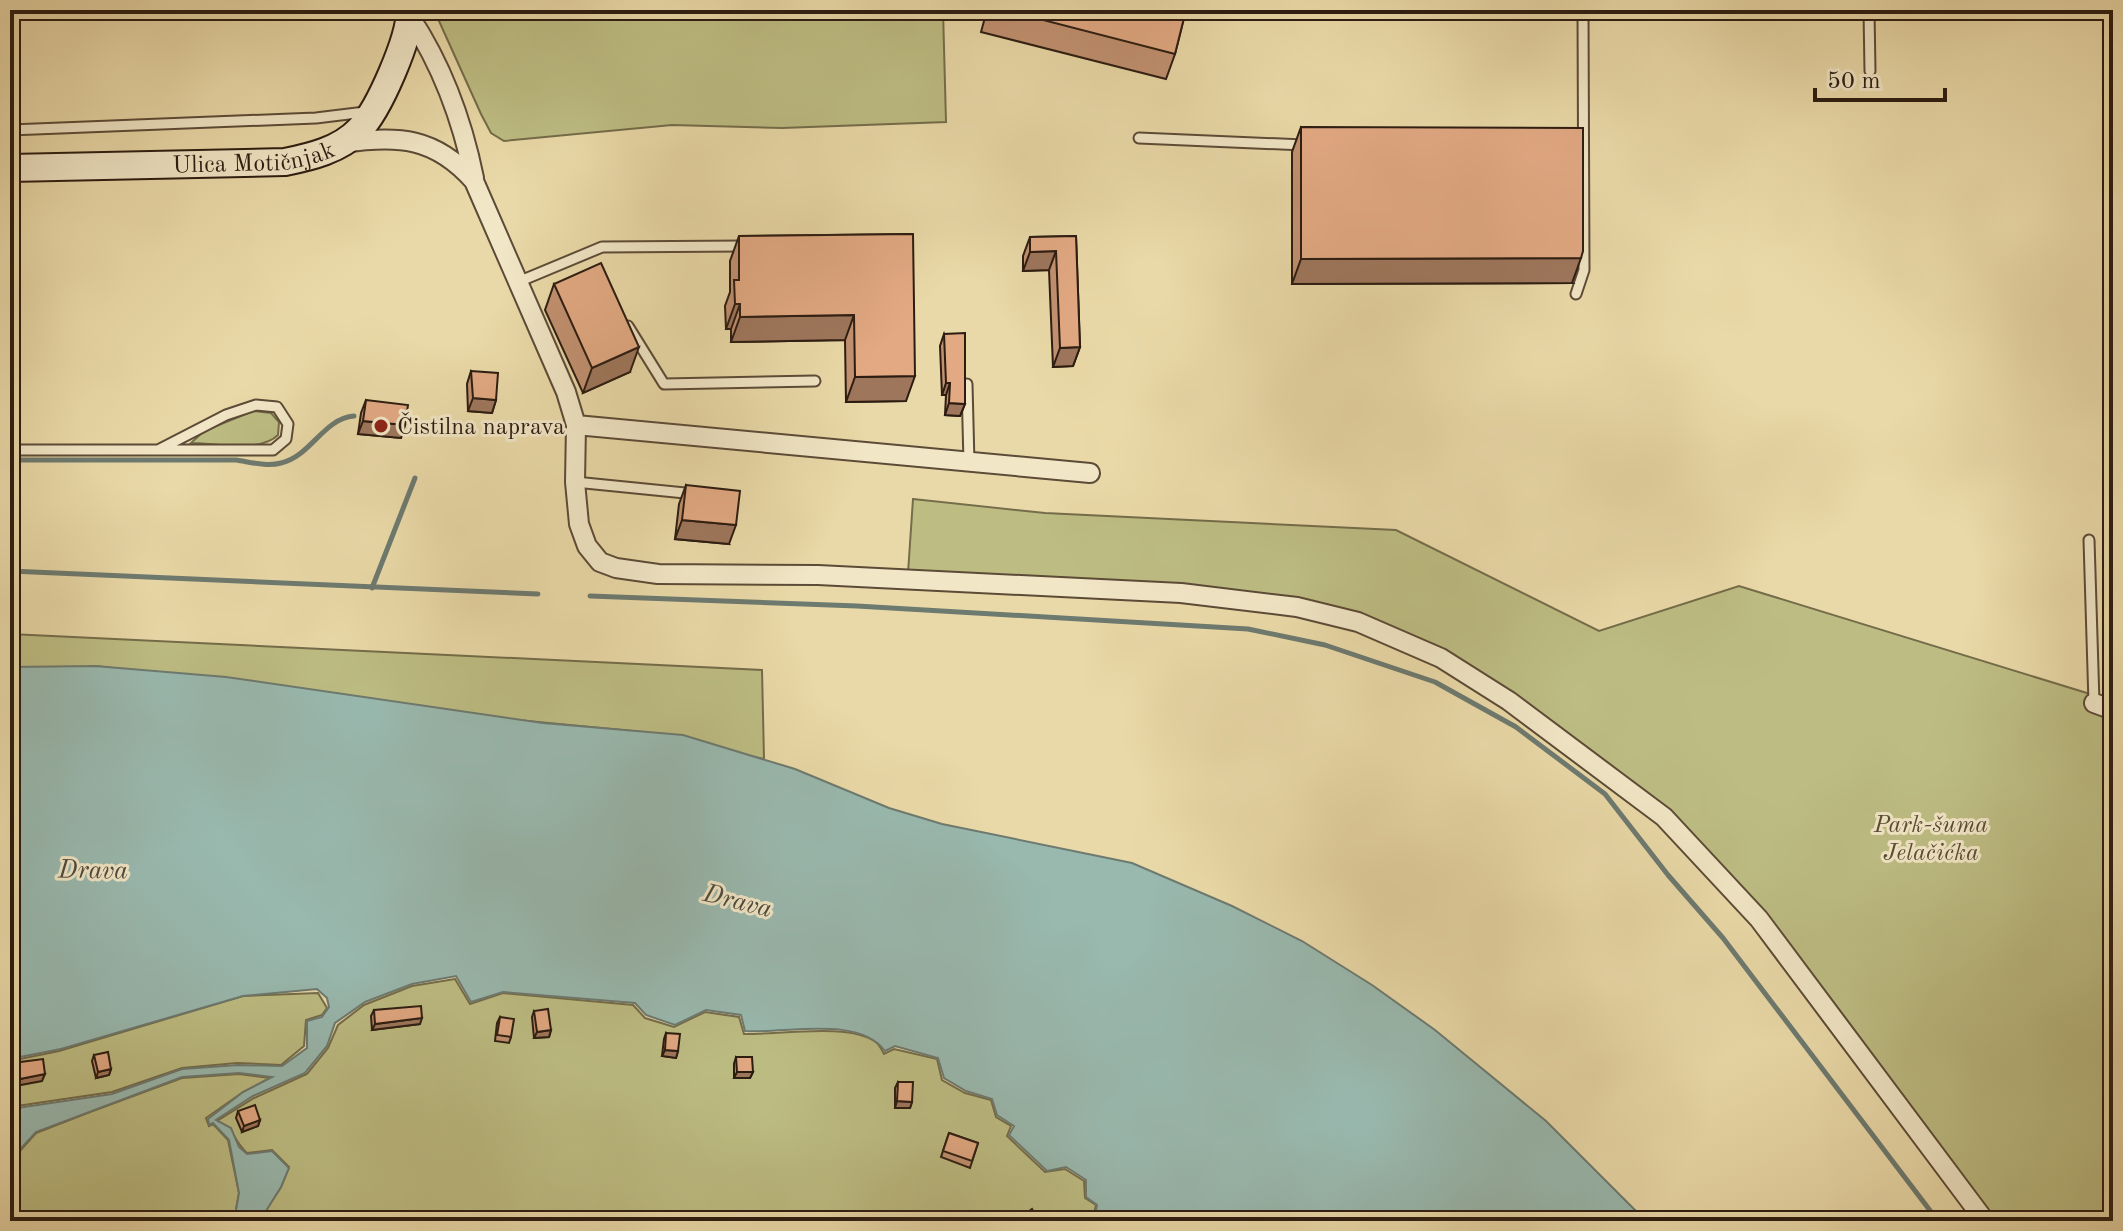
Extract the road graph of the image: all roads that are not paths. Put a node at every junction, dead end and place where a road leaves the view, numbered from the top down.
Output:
1 (1583, 10) edge
2 (1869, 10) edge
3 (410, 13) edge
4 (1870, 71) dead end
5 (372, 111) junction
6 (10, 130) edge
7 (1139, 138) dead end
8 (338, 144) junction
9 (1316, 145) edge
10 (1568, 146) edge
11 (1584, 146) junction
12 (10, 168) edge
13 (474, 181) junction
14 (754, 246) edge
15 (584, 255) junction
16 (592, 268) edge
17 (518, 282) junction
18 (1576, 294) dead end
19 (624, 319) edge
20 (815, 381) dead end
21 (967, 384) edge
22 (576, 425) junction
23 (10, 450) edge
24 (158, 450) junction
25 (969, 463) junction
26 (1090, 473) dead end
27 (575, 482) junction
28 (712, 496) edge
29 (2089, 540) dead end
30 (2094, 703) joint
31 (2113, 710) edge
32 (1985, 1221) edge

1 - 11 lane
2 - 4 lane
3 - 5 main road, Ulica Motičnjak
3 - 13 street
5 - 6 lane
5 - 8 main road, Ulica Motičnjak
7 - 9 lane
8 - 12 main road, Ulica Motičnjak
8 - 13 street
10 - 11 lane
11 - 18 lane
13 - 17 street
14 - 15 lane
15 - 16 lane
15 - 17 lane
17 - 22 street
19 - 20 lane
21 - 25 lane
22 - 25 street
22 - 27 street
23 - 24 lane
24 - 24 lane
25 - 26 street
27 - 28 lane
27 - 32 street
29 - 30 lane
30 - 31 street

